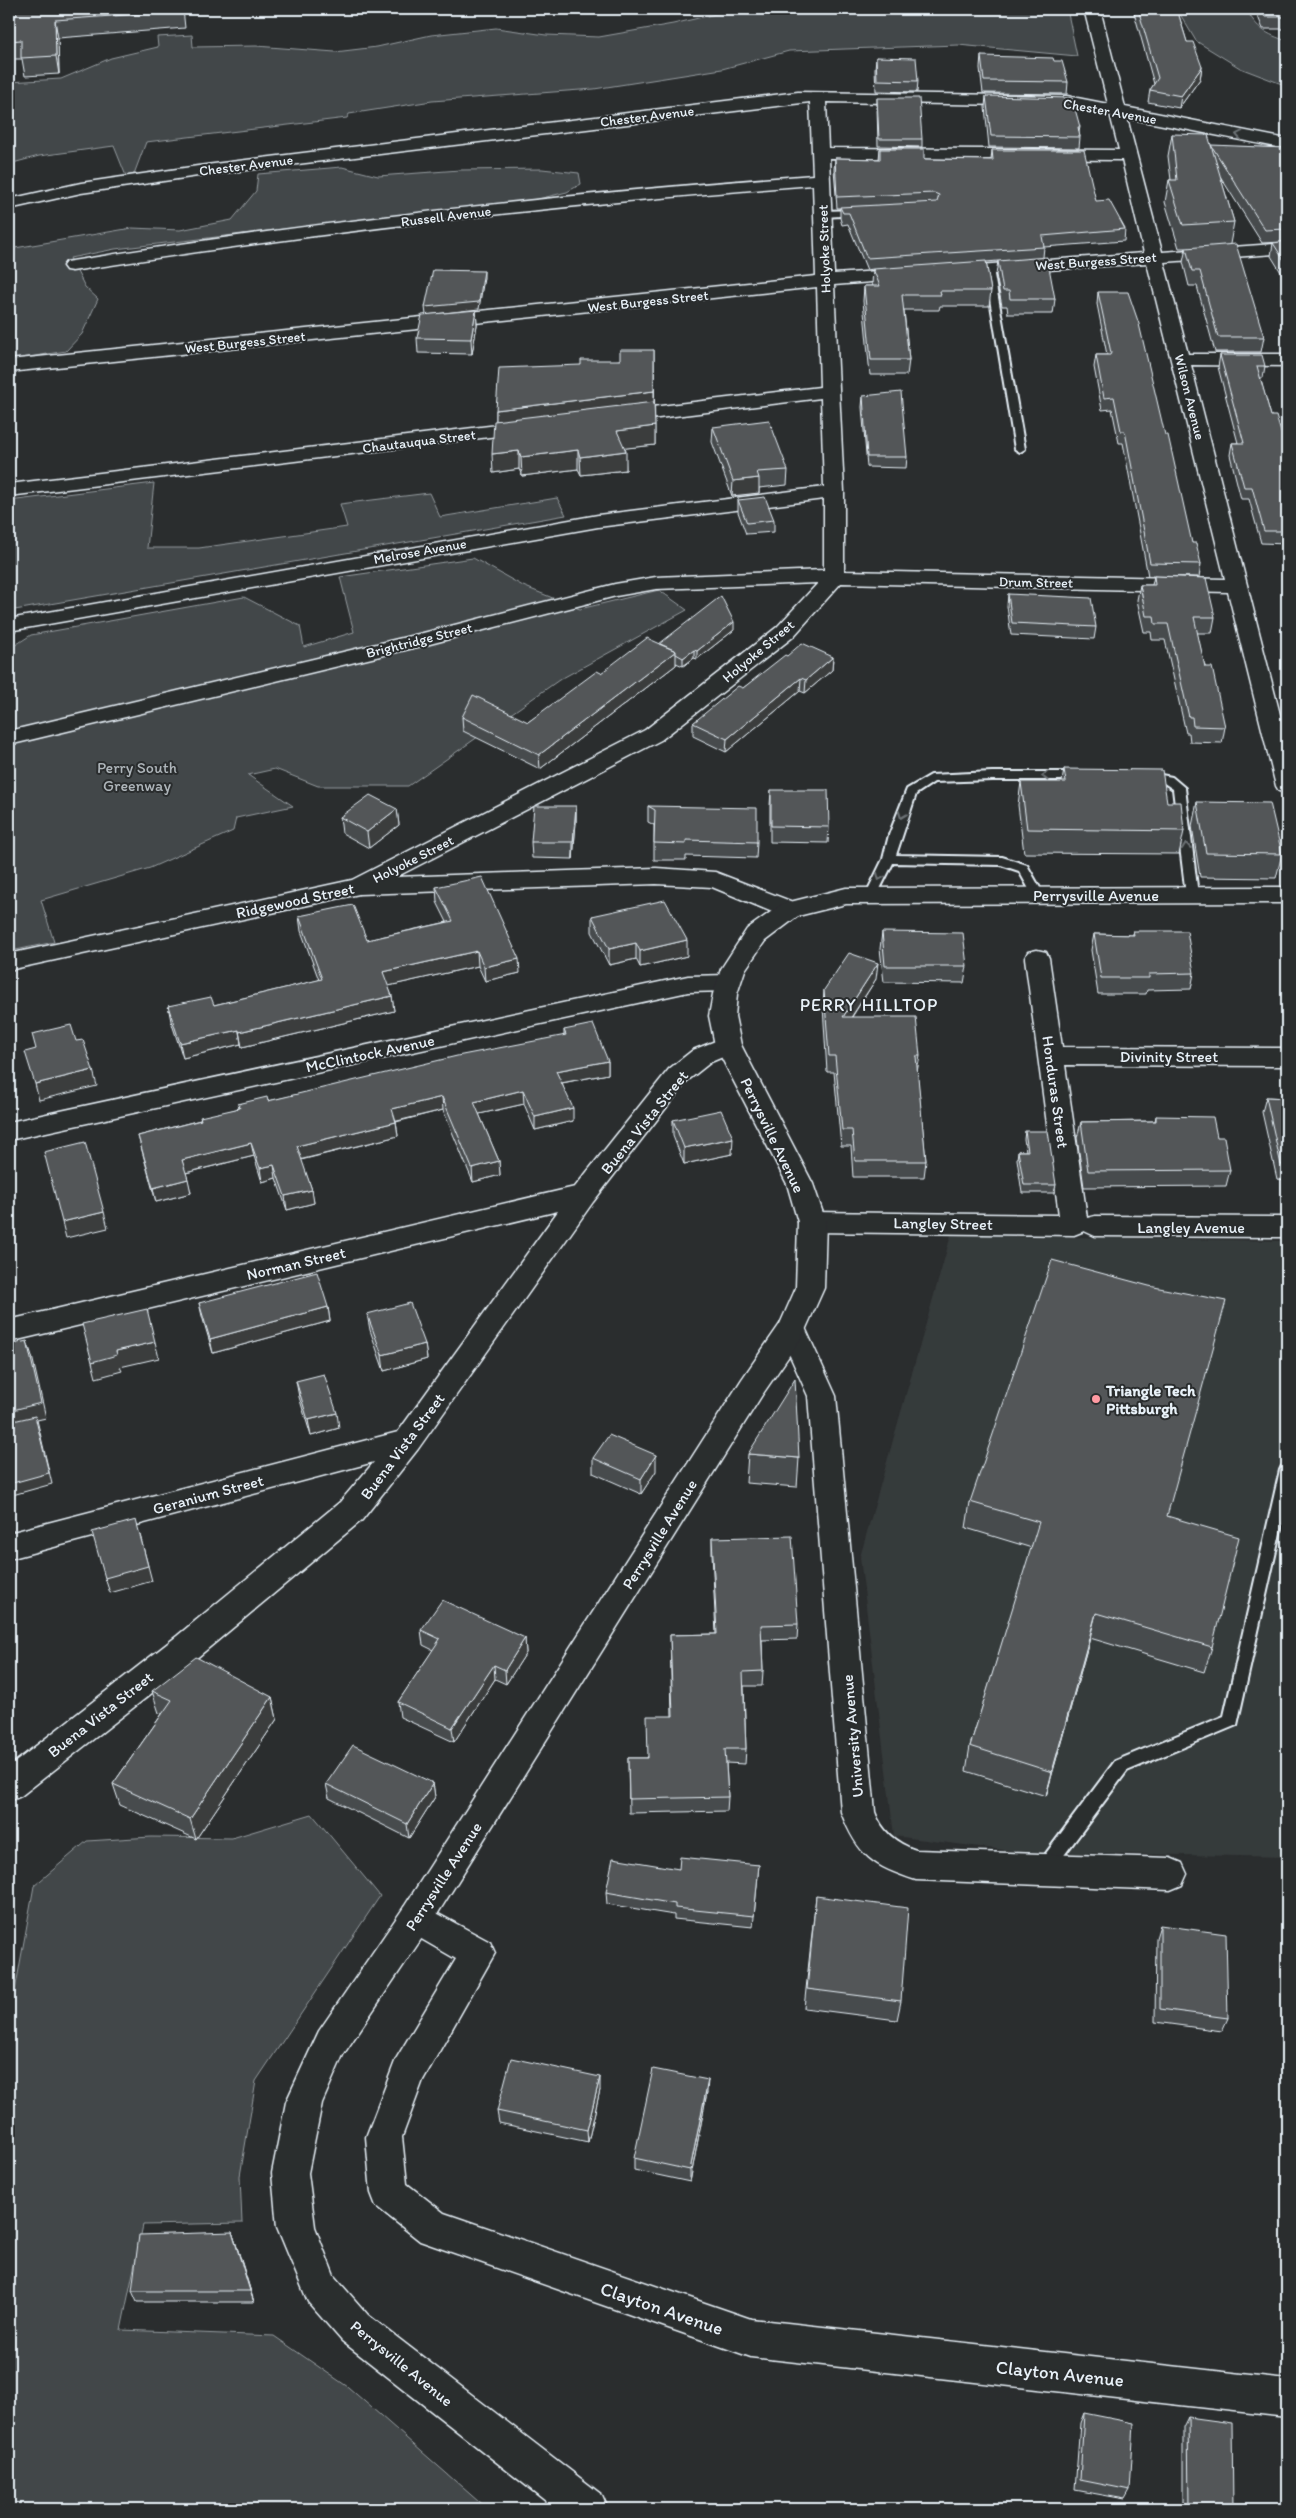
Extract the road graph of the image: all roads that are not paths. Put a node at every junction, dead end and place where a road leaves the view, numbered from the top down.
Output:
1 (116, 9) edge
2 (1092, 9) edge
3 (11, 16) edge
4 (9, 33) edge
5 (818, 98) junction
6 (1118, 112) junction
7 (1287, 144) edge
8 (820, 153) junction
9 (1129, 155) junction
10 (821, 179) junction
11 (9, 204) edge
12 (869, 212) edge
13 (823, 214) junction
14 (1287, 248) edge
15 (1155, 257) junction
16 (72, 266) dead end
17 (989, 269) junction
18 (825, 280) junction
19 (1180, 359) junction
20 (1287, 360) edge
21 (9, 366) edge
22 (830, 392) junction
23 (602, 419) edge
24 (553, 425) edge
25 (1020, 449) dead end
26 (9, 490) edge
27 (834, 492) junction
28 (834, 578) junction
29 (1237, 586) junction
30 (9, 624) edge
31 (9, 738) edge
32 (1089, 776) edge
33 (1128, 776) edge
34 (1287, 786) edge
35 (888, 859) junction
36 (358, 886) junction
37 (1038, 894) junction
38 (1192, 895) junction
39 (1287, 895) edge
40 (871, 896) junction
41 (790, 910) junction
42 (1037, 958) dead end
43 (9, 962) edge
44 (728, 983) junction
45 (728, 1045) junction
46 (1051, 1056) junction
47 (1287, 1057) edge
48 (14, 1130) dead end
49 (584, 1195) junction
50 (812, 1222) junction
51 (1084, 1226) junction
52 (1287, 1227) edge
53 (792, 1329) junction
54 (9, 1331) edge
55 (408, 1441) junction
56 (1287, 1470) edge
57 (9, 1546) edge
58 (9, 1786) edge
59 (1043, 1870) junction
60 (1170, 1874) dead end
61 (416, 1918) junction
62 (1287, 2398) edge
63 (588, 2509) edge

1 - 3 street
2 - 6 street, Wilson Avenue
3 - 4 street
5 - 6 street, Chester Avenue
5 - 8 street, Holyoke Street
5 - 11 street, Chester Avenue
7 -> 6 street, Chester Avenue
6 - 9 street, Wilson Avenue
8 - 9 street
8 - 10 street, Holyoke Street
9 - 15 street, Wilson Avenue
10 - 13 street, Holyoke Street
10 - 16 street, Russell Avenue
12 - 13 lane
13 - 18 street, Holyoke Street
14 - 15 street, West Burgess Street
15 - 17 street, West Burgess Street
15 - 19 street, Wilson Avenue
17 - 18 street, West Burgess Street
17 - 25 lane
18 - 21 street, West Burgess Street
18 - 22 street, Holyoke Street
19 - 20 street
19 - 29 street, Wilson Avenue
22 - 23 street
22 - 27 street, Holyoke Street
24 - 26 street, Chautauqua Street
27 - 28 street, Holyoke Street
27 - 30 street, Melrose Avenue
28 - 29 street, Drum Street
28 - 31 street, Brightridge Street
28 - 36 street, Holyoke Street
29 - 34 street, Wilson Avenue
32 -> 35 lane
38 -> 33 lane
35 - 37 lane
35 -> 40 lane
36 - 41 street, Ridgewood Street
36 - 43 street, Ridgewood Street
37 - 38 street, Perrysville Avenue
37 - 40 street, Perrysville Avenue
38 - 39 street, Perrysville Avenue
40 - 41 street, Perrysville Avenue
41 - 44 street, Perrysville Avenue
42 - 46 street, Honduras Street
44 - 45 street, Perrysville Avenue
44 - 48 street, McClintock Avenue
45 - 49 street, Buena Vista Street
45 - 50 street, Perrysville Avenue
46 - 47 street, Divinity Street
46 - 51 street, Honduras Street
49 - 54 street, Norman Street
49 - 55 street, Buena Vista Street
50 - 51 street, Langley Street
50 - 53 street, Perrysville Avenue
51 - 52 street, Langley Avenue
53 - 59 street, University Avenue
53 - 61 street, Perrysville Avenue
55 - 57 street, Geranium Street
55 - 58 street, Buena Vista Street
56 - 59 lane
59 - 60 street, University Avenue
61 - 62 street, Clayton Avenue
61 - 63 street, Perrysville Avenue

